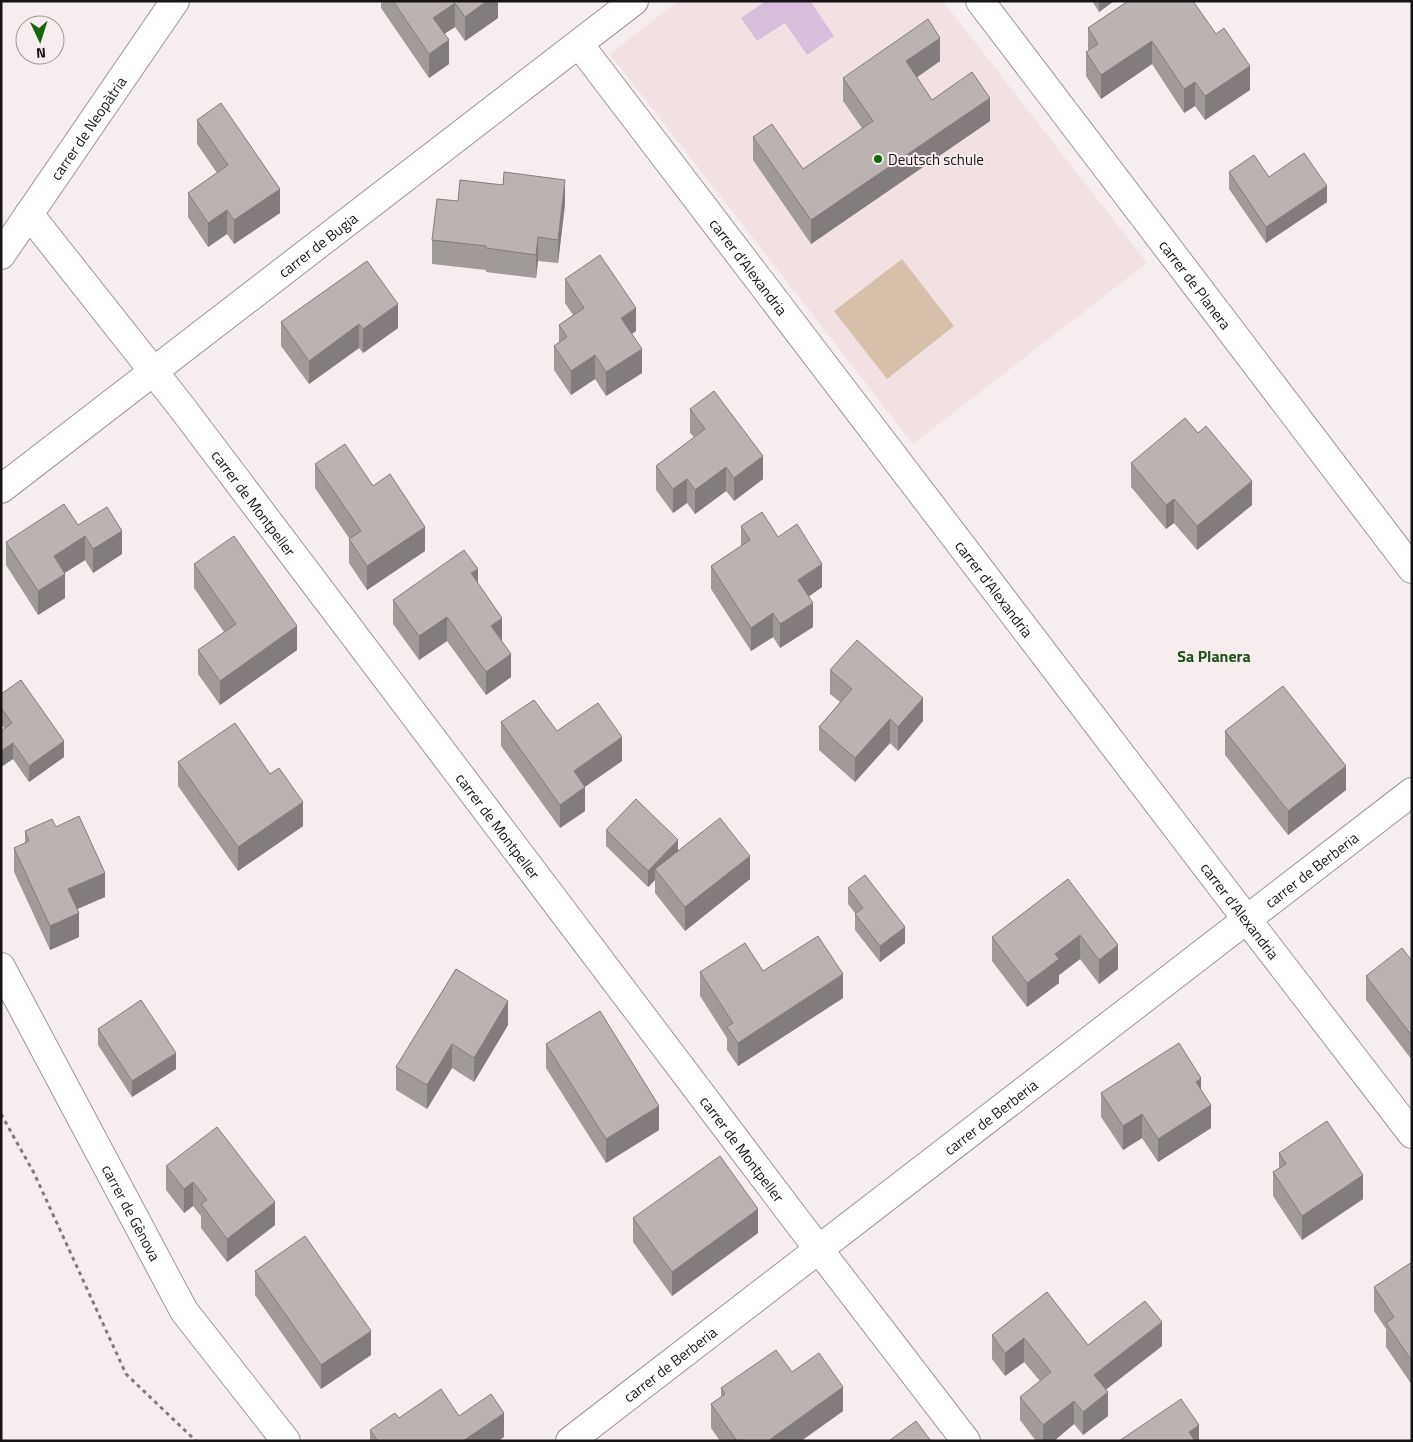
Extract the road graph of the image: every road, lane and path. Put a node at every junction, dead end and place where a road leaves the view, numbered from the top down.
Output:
1 (175, 1) edge
2 (634, 1) edge
3 (980, 1) edge
4 (579, 44) junction
5 (29, 214) junction
6 (1, 255) edge
7 (154, 371) junction
8 (1, 489) edge
9 (1412, 569) edge
10 (1412, 792) edge
11 (1247, 919) junction
12 (1, 967) edge
13 (1, 1114) edge
14 (1412, 1134) edge
15 (819, 1249) junction
16 (196, 1441) edge
17 (286, 1441) edge
18 (570, 1441) edge
19 (966, 1441) edge

1 - 5 street, carrer de Neopàtria
2 - 4 street, carrer de Bugia
3 - 9 street, carrer de Planera
4 - 7 street, carrer de Bugia
4 - 11 street, carrer d'Alexandria
5 - 6 street, carrer de Neopàtria
5 - 7 street, carrer de Montpeller
7 - 8 street, carrer de Bugia
7 - 15 street, carrer de Montpeller
10 - 11 street, carrer de Berberia
11 - 14 street, carrer d'Alexandria
11 - 15 street, carrer de Berberia
12 - 17 street, carrer de Gènova
13 - 16 path
15 - 18 street, carrer de Berberia
15 - 19 street, carrer de Montpeller

